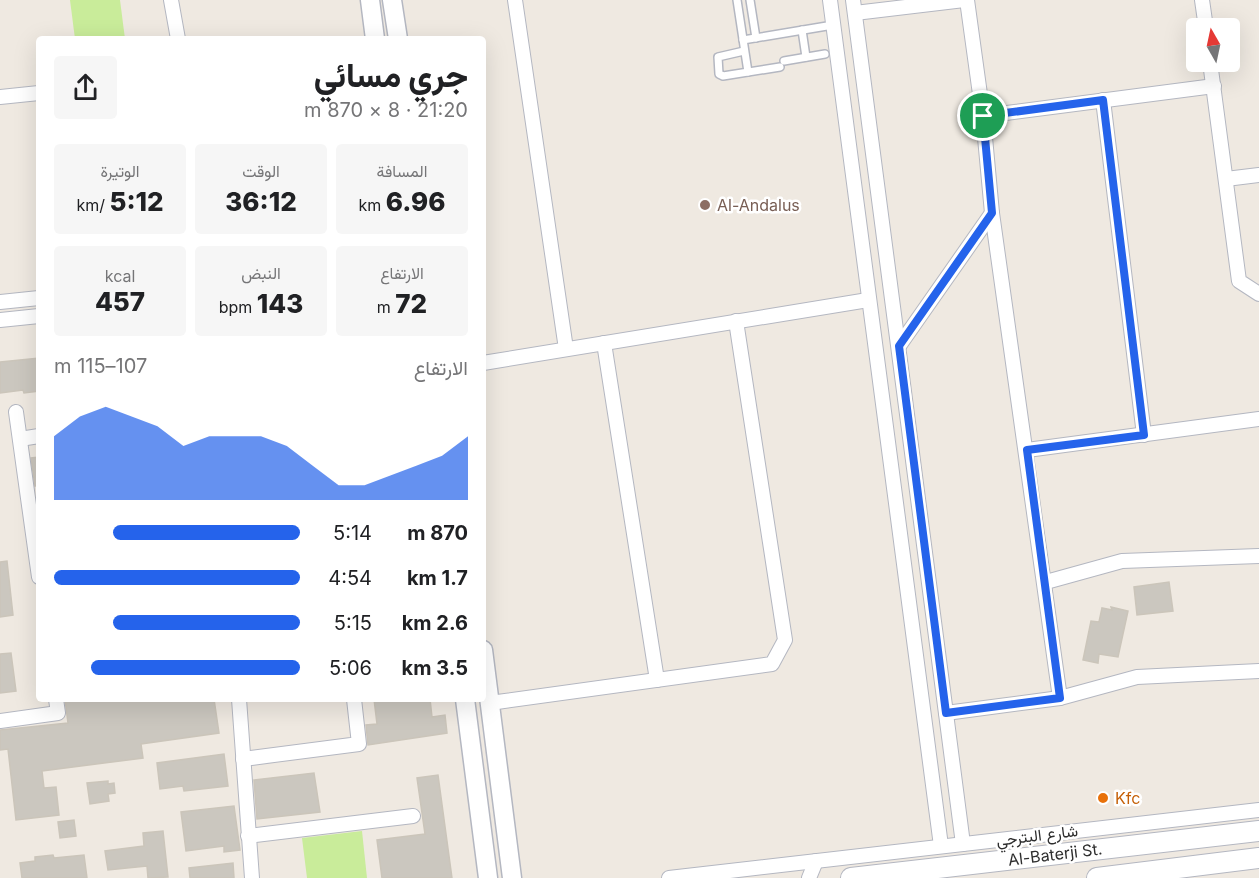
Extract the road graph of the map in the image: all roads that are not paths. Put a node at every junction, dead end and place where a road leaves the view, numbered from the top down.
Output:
1 (171, 0) edge
2 (370, 0) edge
3 (392, 0) edge
4 (515, 0) edge
5 (737, 0) edge
6 (750, 0) edge
7 (830, 0) edge
8 (966, 0) edge
9 (1202, 0) edge
10 (854, 7) edge
11 (1205, 18) edge
12 (833, 25) junction
13 (802, 30) junction
14 (177, 36) edge
15 (375, 36) edge
16 (398, 36) edge
17 (756, 38) junction
18 (743, 40) junction
19 (744, 51) junction
20 (825, 54) dead end
21 (807, 57) junction
22 (748, 72) junction
23 (1212, 72) edge
24 (1214, 86) junction
25 (36, 93) edge
26 (0, 97) edge
27 (1103, 100) junction
28 (983, 116) junction
29 (1259, 175) edge
30 (1226, 179) junction
31 (992, 213) junction
32 (1259, 294) edge
33 (36, 298) edge
34 (868, 300) junction
35 (0, 302) edge
36 (36, 316) edge
37 (0, 320) edge
38 (736, 321) junction
39 (603, 343) junction
40 (899, 346) junction
41 (566, 349) junction
42 (486, 362) edge
43 (16, 412) dead end
44 (1259, 420) edge
45 (1144, 435) junction
46 (36, 436) edge
47 (20, 439) junction
48 (1027, 450) junction
49 (36, 555) edge
50 (1259, 555) edge
51 (1046, 582) junction
52 (1259, 671) edge
53 (486, 673) edge
54 (657, 680) junction
55 (1060, 698) junction
56 (56, 702) edge
57 (239, 702) edge
58 (354, 702) edge
59 (465, 702) edge
60 (490, 703) junction
61 (946, 713) junction
62 (0, 721) edge
63 (243, 759) junction
64 (1259, 810) edge
65 (1238, 813) junction
66 (413, 816) dead end
67 (1250, 832) edge
68 (248, 836) junction
69 (963, 844) junction
70 (941, 846) junction
71 (1259, 858) edge
72 (816, 861) junction
73 (252, 878) edge
74 (488, 878) edge
75 (512, 878) edge
76 (669, 878) edge
77 (809, 878) edge
78 (851, 878) edge
79 (1097, 878) edge

1 - 14 street
2 - 15 street
3 - 16 street
4 - 41 street
5 - 18 lane
6 - 17 lane
7 - 12 street
8 - 10 street
8 - 28 street
9 - 11 street
10 - 40 street
12 - 13 lane
12 - 34 street
13 - 17 lane
13 - 21 lane
17 - 18 lane
18 - 19 lane
19 - 22 lane
19 - 22 lane
20 - 21 lane
21 - 22 lane
23 - 24 street
24 - 27 street
24 - 30 street
25 - 26 street
27 - 28 street
27 - 45 street
28 - 31 street
29 - 30 street
30 - 32 street
31 - 40 street
31 - 48 street
33 - 35 street
34 - 38 street
34 - 70 street
36 - 37 street
38 - 39 street
38 - 54 street
39 - 41 street
39 - 54 street
40 - 61 street
41 - 42 street
43 - 47 street
44 - 45 street
45 - 48 street
46 - 47 street
47 - 49 street
48 - 51 street
50 - 51 street
51 - 55 street
52 - 55 street
53 - 60 street
54 - 60 street
55 - 61 street
56 - 62 street
57 - 63 street
58 - 63 street
59 - 74 street
60 - 75 street
61 - 69 street
63 - 68 street
64 - 65 street, شارع البترجي
65 - 67 street
65 - 69 street, شارع البترجي
66 - 68 street
67 - 78 main road, Al-Baterji St.
68 - 73 street
69 - 70 street, شارع البترجي
70 - 72 street, شارع البترجي
71 - 79 main road, Al-Baterji St.
72 - 76 street, شارع البترجي
72 - 77 street

